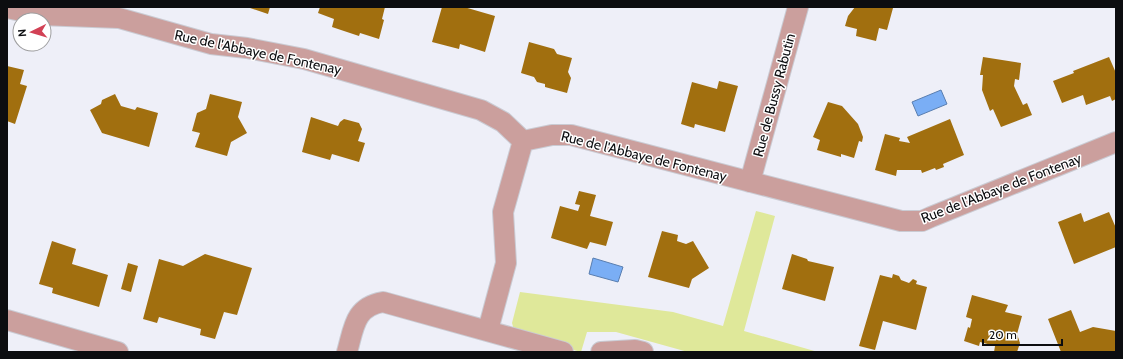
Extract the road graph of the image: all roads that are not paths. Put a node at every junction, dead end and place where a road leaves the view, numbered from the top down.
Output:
1 (798, 7) edge
2 (7, 8) edge
3 (78, 12) edge
4 (523, 141) junction
5 (1116, 142) edge
6 (750, 182) junction
7 (7, 320) edge
8 (488, 330) junction
9 (118, 352) edge
10 (347, 352) edge
11 (563, 352) edge
12 (601, 352) edge
13 (643, 352) edge

1 - 6 street, Rue de Bussy Rabutin
2 - 3 street, Rue de l'Abbaye de Fontenay
3 - 4 street, Rue de l'Abbaye de Fontenay
4 - 6 street, Rue de l'Abbaye de Fontenay
4 - 8 street
5 - 6 street, Rue de l'Abbaye de Fontenay
7 - 9 street
8 - 10 street
8 - 11 street
12 - 13 street

